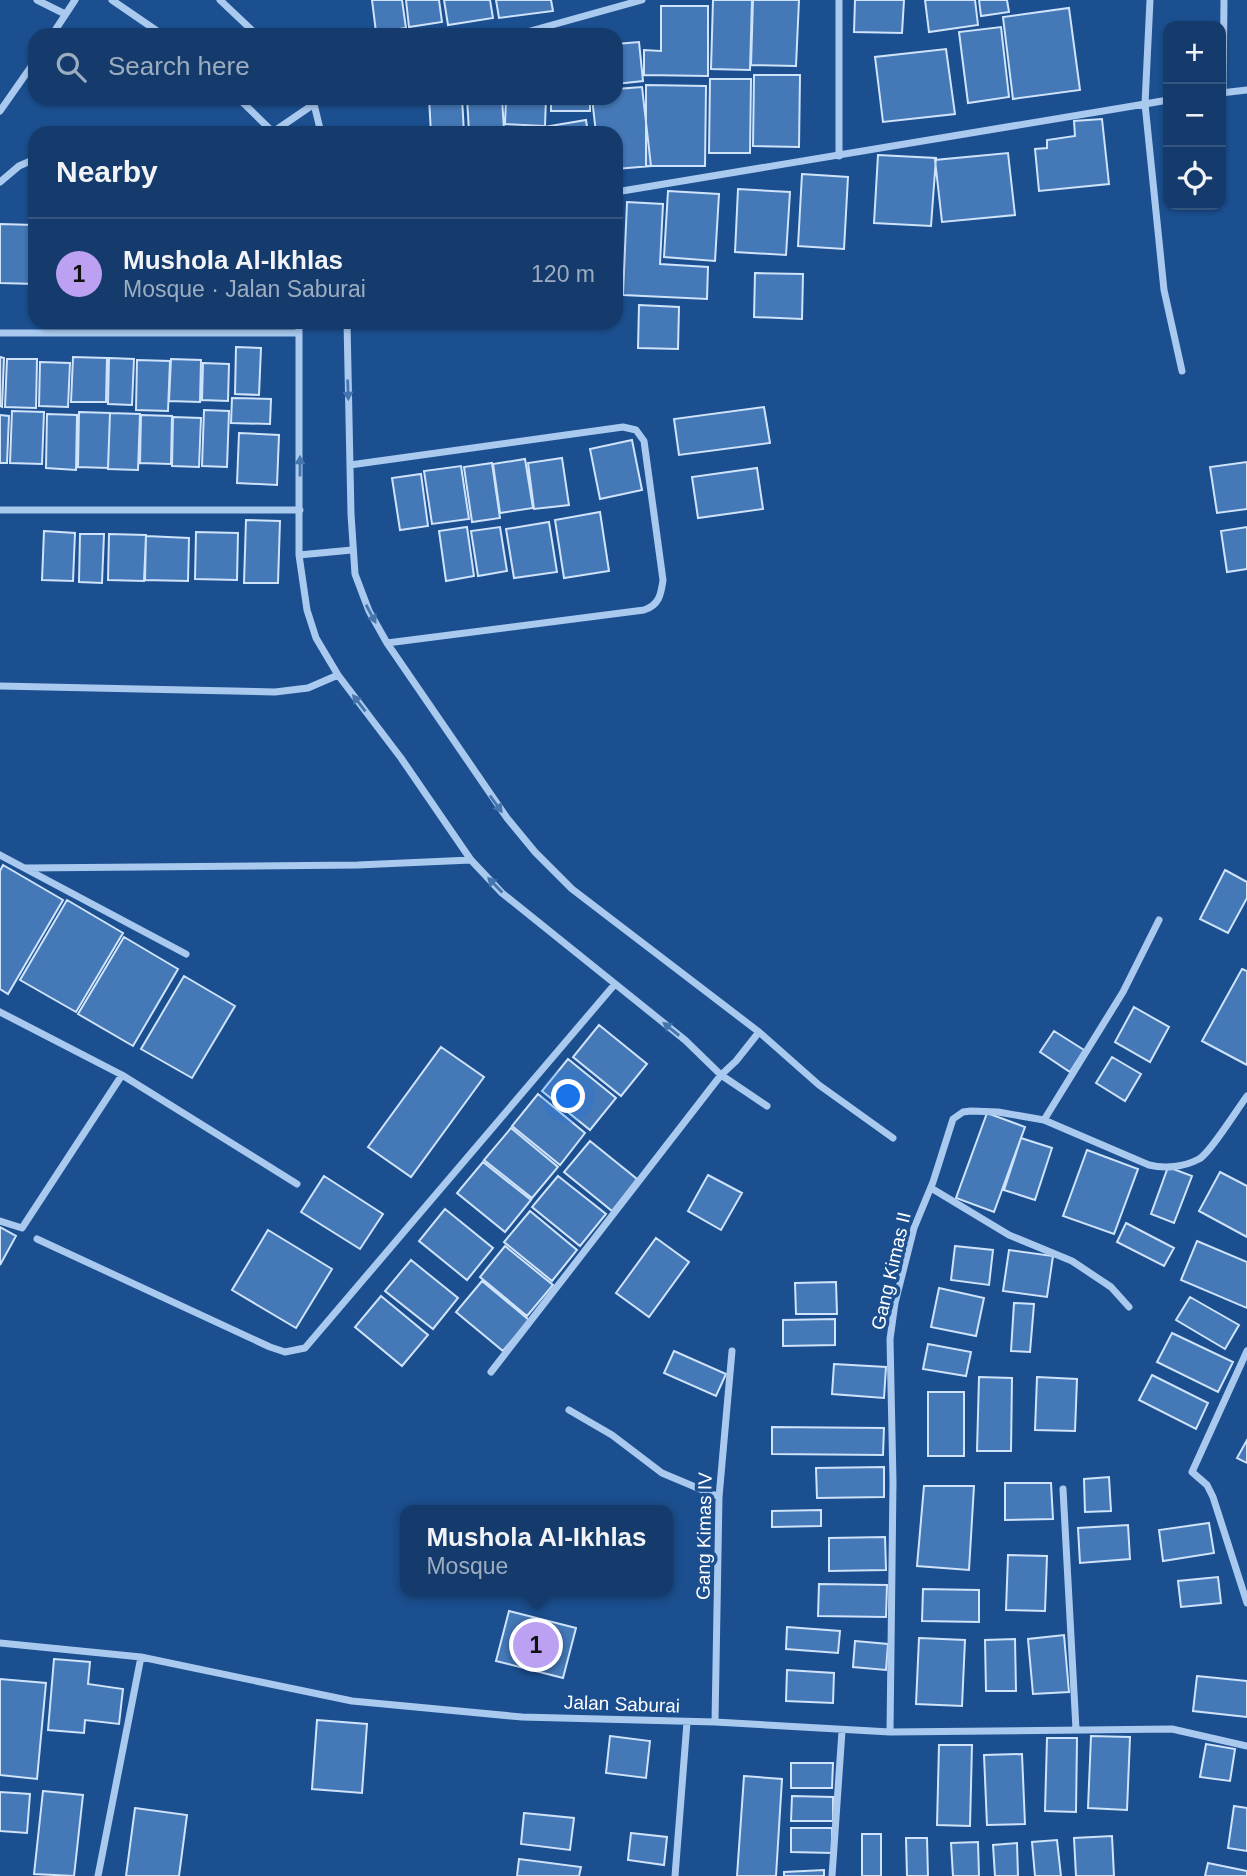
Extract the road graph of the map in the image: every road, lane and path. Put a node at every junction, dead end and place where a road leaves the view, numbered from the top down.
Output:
1 (37, 0) edge
2 (75, 0) edge
3 (112, 0) edge
4 (220, 0) edge
5 (642, 0) edge
6 (839, 0) edge
7 (1150, 0) edge
8 (1224, 0) edge
9 (65, 14) junction
10 (56, 28) edge
11 (153, 28) edge
12 (250, 28) edge
13 (541, 28) edge
14 (28, 71) edge
15 (1222, 84) edge
16 (1247, 90) edge
17 (1226, 93) edge
18 (1163, 101) edge
19 (1146, 104) junction
20 (245, 105) edge
21 (306, 105) edge
22 (312, 105) edge
23 (0, 111) edge
24 (267, 126) edge
25 (280, 126) edge
26 (319, 126) edge
27 (839, 156) junction
28 (28, 162) edge
29 (0, 182) edge
30 (623, 191) edge
31 (299, 329) edge
32 (346, 329) edge
33 (0, 333) edge
34 (299, 333) junction
35 (1182, 371) dead end
36 (350, 466) junction
37 (0, 510) edge
38 (299, 510) junction
39 (352, 550) junction
40 (299, 555) junction
41 (387, 643) junction
42 (338, 675) junction
43 (0, 686) edge
44 (0, 855) edge
45 (471, 860) junction
46 (25, 869) junction
47 (1159, 920) dead end
48 (186, 954) dead end
49 (615, 984) junction
50 (0, 1012) edge
51 (759, 1032) junction
52 (122, 1075) junction
53 (721, 1075) junction
54 (1247, 1096) edge
55 (767, 1106) dead end
56 (1044, 1120) junction
57 (893, 1138) dead end
58 (298, 1184) dead end
59 (931, 1188) junction
60 (0, 1221) edge
61 (37, 1239) dead end
62 (1129, 1307) dead end
63 (732, 1351) dead end
64 (1247, 1351) edge
65 (491, 1372) dead end
66 (569, 1410) dead end
67 (1063, 1489) dead end
68 (719, 1497) junction
69 (1247, 1603) edge
70 (0, 1643) edge
71 (141, 1657) junction
72 (687, 1722) junction
73 (715, 1722) junction
74 (1076, 1729) junction
75 (842, 1731) junction
76 (890, 1732) junction
77 (1247, 1746) edge
78 (98, 1876) edge
79 (675, 1876) edge
80 (832, 1876) edge

1 - 9 street
2 - 9 street
3 - 11 street
4 - 12 street
5 - 13 street
6 - 27 street
7 - 19 street
8 - 15 street
9 - 10 street
14 - 23 street
16 - 17 street
18 - 19 street
19 - 27 street
19 - 35 street
20 - 24 street
21 - 25 street
22 - 26 street
27 - 30 street
28 - 29 street
31 - 34 street
32 -> 36 street
33 - 34 street
38 -> 34 street
36 - 39 street
36 - 41 street
37 - 38 street
38 - 40 street
39 - 40 street
39 -> 41 street
40 - 42 street
41 -> 51 street
42 - 43 street
45 -> 42 street
44 - 46 street
45 - 46 street
49 -> 45 street
46 - 48 street
47 - 56 street
53 -> 49 street
49 - 61 street
50 - 52 street
51 - 53 street
51 - 57 street
52 - 58 street
52 - 60 street
53 - 55 street
53 - 65 street
54 - 56 street, Gang Kimas II
56 - 59 street, Gang Kimas II
59 - 62 street
59 - 76 street, Gang Kimas II
63 - 68 street, Gang Kimas IV
64 - 69 street
66 - 68 street
67 - 74 street
68 - 73 street, Gang Kimas IV
70 - 71 street, Jalan Saburai
71 - 72 street, Jalan Saburai
71 - 78 street
72 - 73 street, Jalan Saburai
72 - 79 street
73 - 75 street, Jalan Saburai
74 - 76 street, Jalan Saburai
74 - 77 street, Jalan Saburai
75 - 76 street, Jalan Saburai
75 - 80 street

